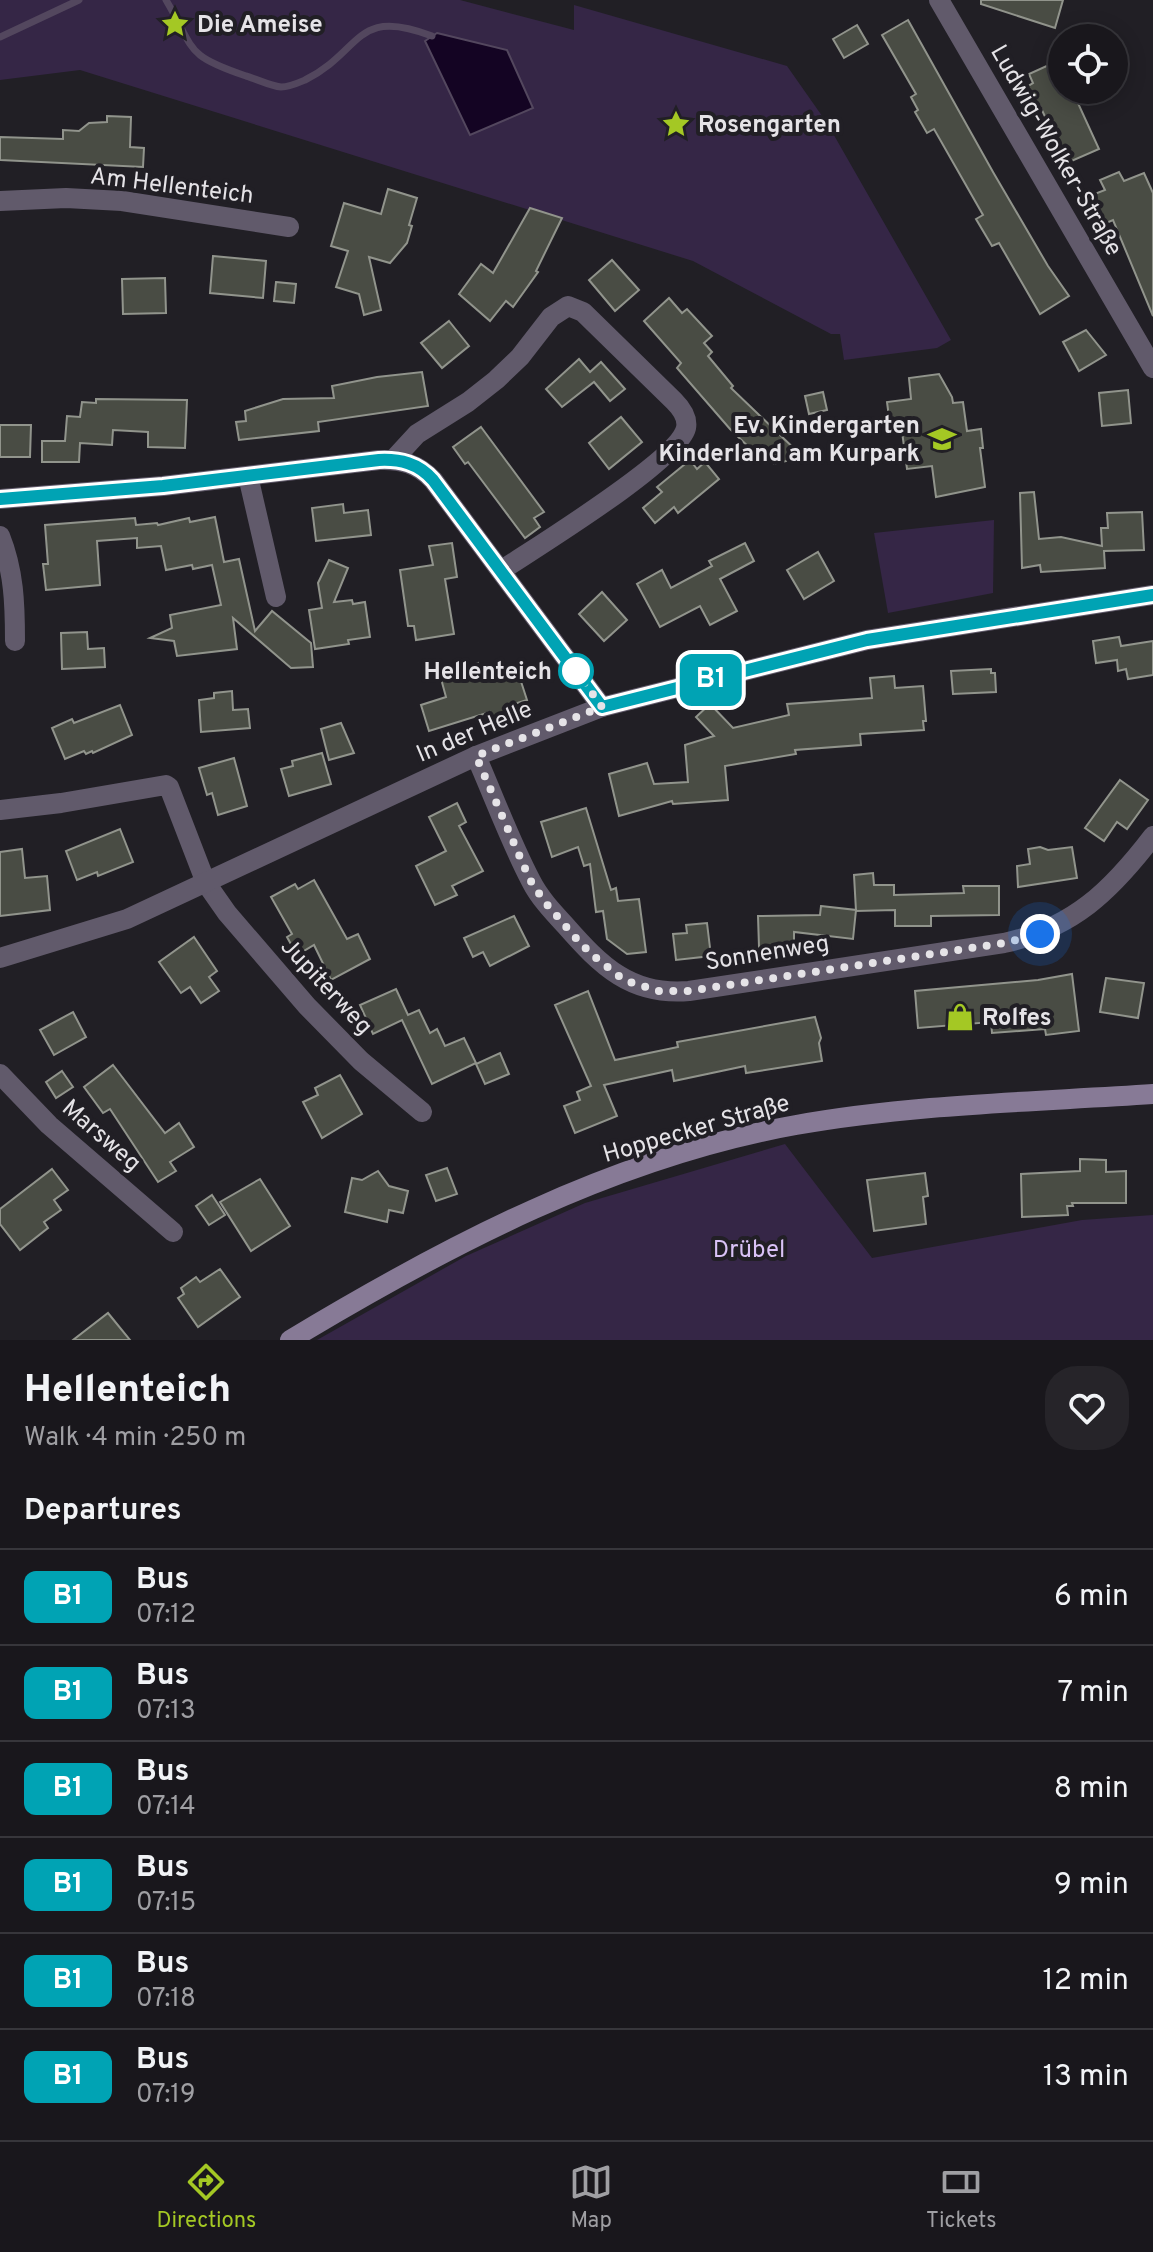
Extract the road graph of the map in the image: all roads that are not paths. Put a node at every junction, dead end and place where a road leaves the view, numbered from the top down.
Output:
1 (939, 0) edge
2 (0, 201) edge
3 (289, 227) dead end
4 (1153, 368) edge
5 (394, 459) junction
6 (248, 476) junction
7 (0, 499) edge
8 (0, 536) edge
9 (502, 570) junction
10 (1153, 595) edge
11 (276, 597) dead end
12 (15, 641) dead end
13 (602, 707) junction
14 (476, 756) junction
15 (0, 810) edge
16 (1153, 836) edge
17 (206, 883) junction
18 (0, 958) edge
19 (0, 1074) edge
20 (1153, 1094) edge
21 (422, 1112) dead end
22 (173, 1232) dead end
23 (290, 1340) edge

1 - 4 street, Ludwig-Wolker-Straße
2 - 3 street, Am Hellenteich
5 - 6 street
5 - 9 street
5 - 9 street
6 - 7 street
6 - 11 street
8 - 12 street
9 - 13 street
10 - 13 street, In der Helle
13 - 14 street, In der Helle
14 - 16 street, Sonnenweg
14 - 17 street, In der Helle
15 - 17 street
17 - 18 street, In der Helle
17 - 21 street, Jupiterweg
19 - 22 street, Marsweg
20 - 23 street, Hoppecker Straße

